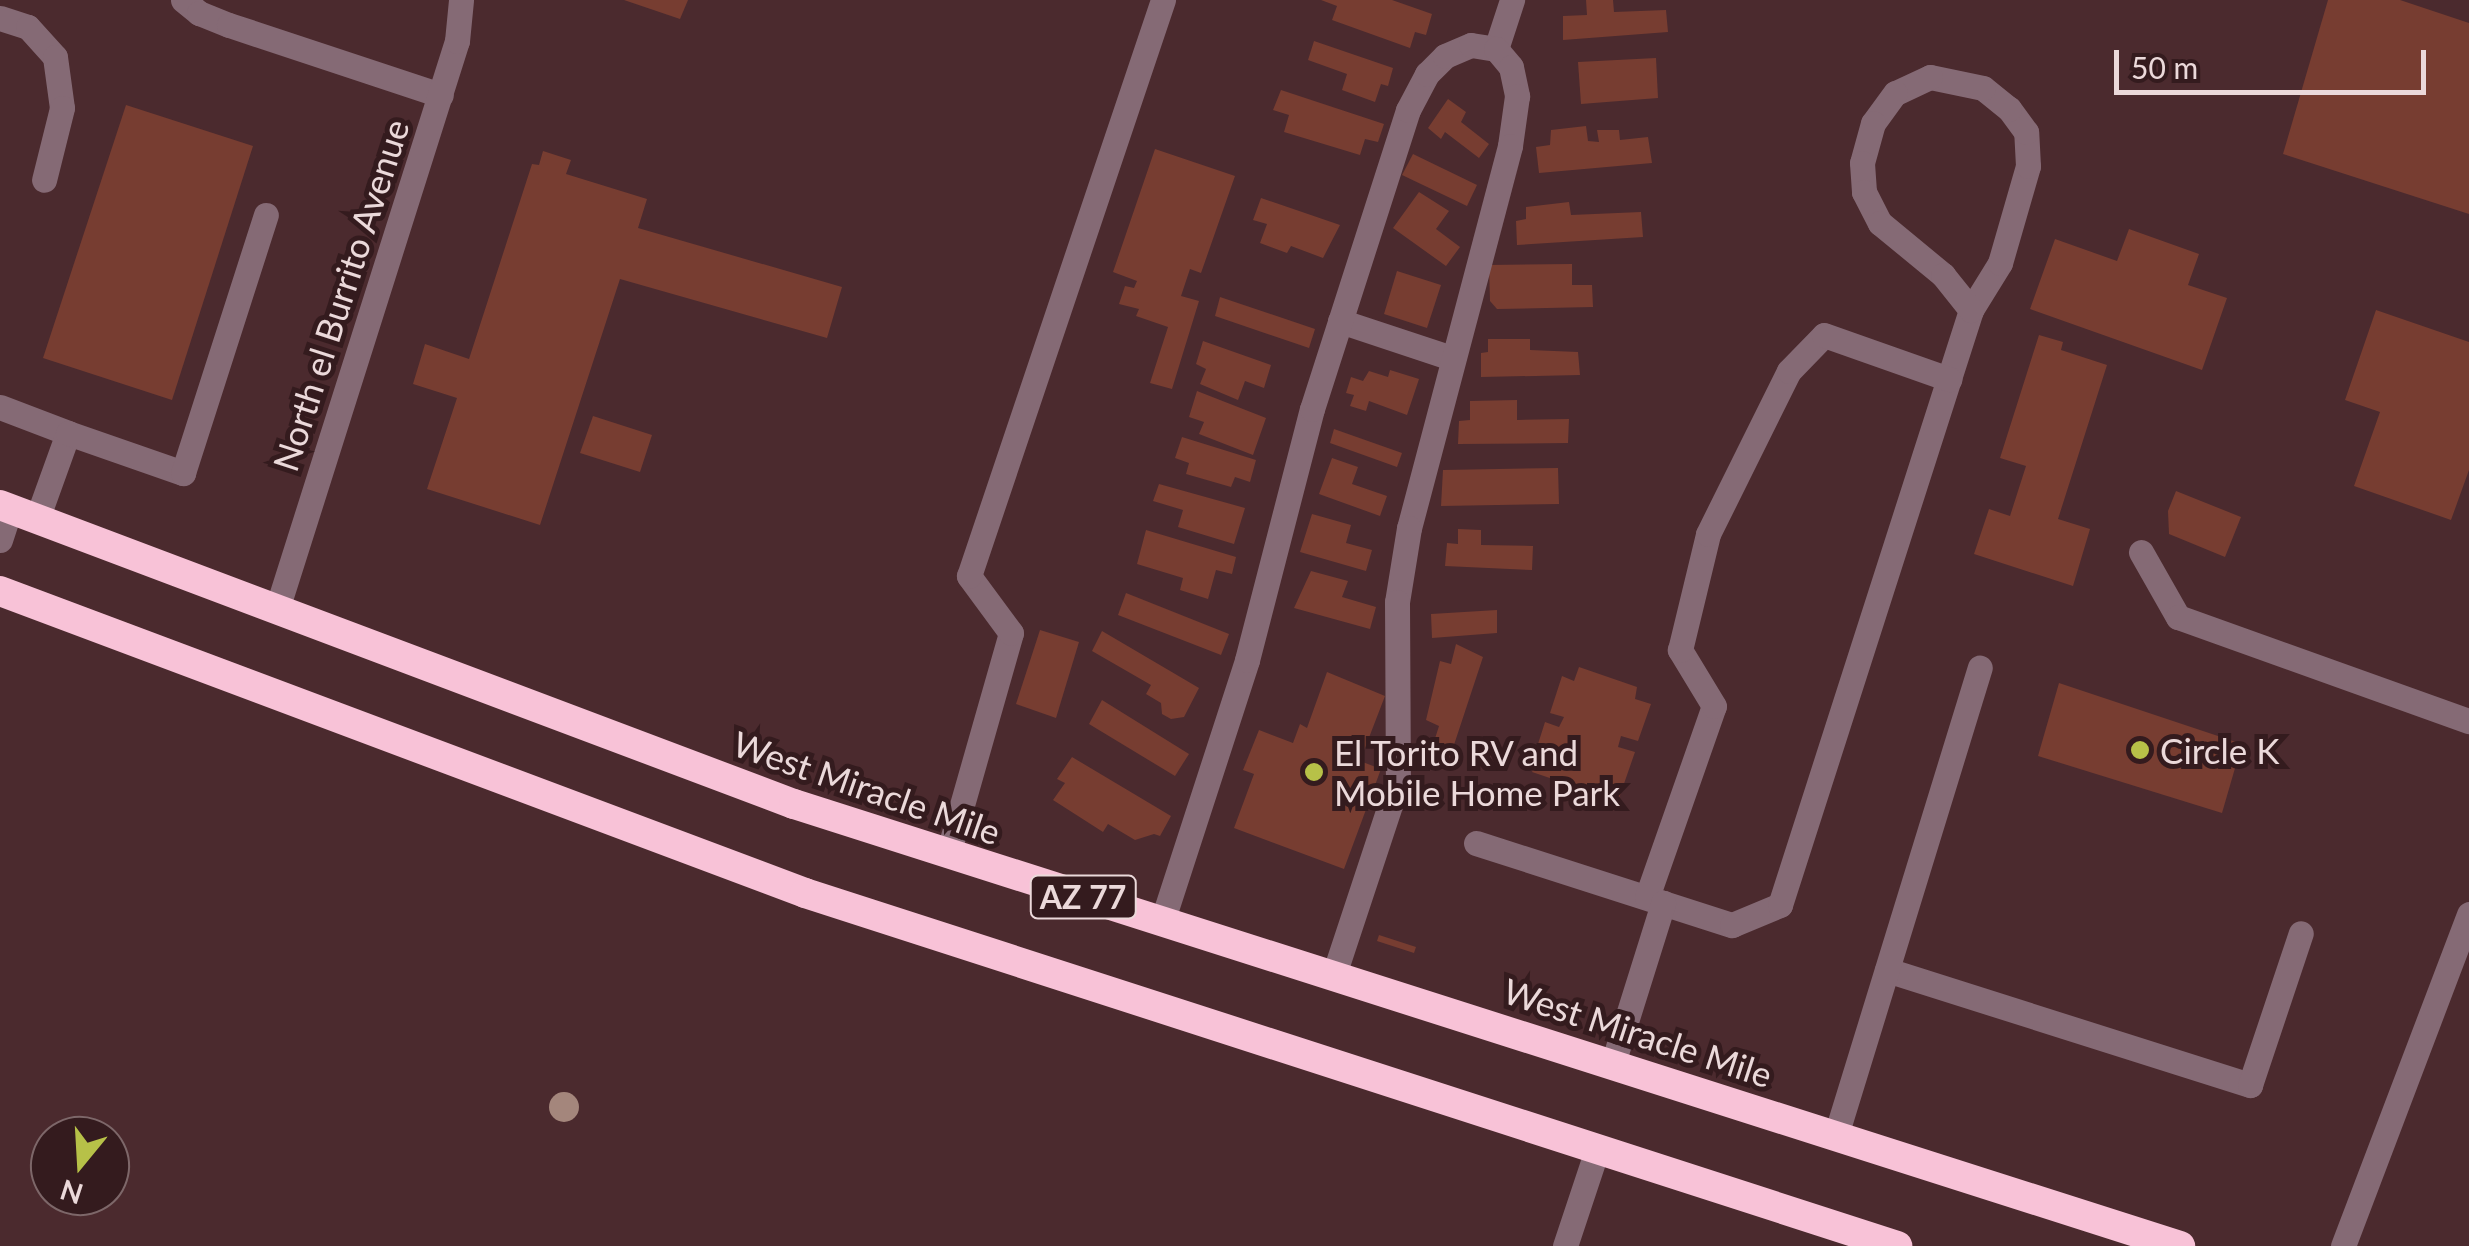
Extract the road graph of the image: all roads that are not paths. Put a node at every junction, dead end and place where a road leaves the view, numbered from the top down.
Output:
1 (182, 0) edge
2 (461, 0) edge
3 (1163, 0) edge
4 (1512, 0) edge
5 (0, 18) edge
6 (1496, 48) junction
7 (441, 95) junction
8 (44, 180) dead end
9 (266, 215) dead end
10 (1972, 310) junction
11 (1340, 320) junction
12 (1452, 358) junction
13 (1949, 379) junction
14 (0, 407) edge
15 (68, 434) junction
16 (16, 511) edge
17 (0, 540) edge
18 (2141, 552) dead end
19 (0, 591) edge
20 (277, 609) junction
21 (1980, 668) dead end
22 (2469, 721) edge
23 (1476, 844) dead end
24 (948, 854) junction
25 (1655, 900) junction
26 (2469, 914) edge
27 (1162, 922) junction
28 (2301, 933) dead end
29 (2464, 948) edge
30 (1887, 970) junction
31 (1334, 975) junction
32 (1612, 1063) junction
33 (1836, 1135) junction
34 (1597, 1150) junction
35 (1565, 1246) edge
36 (1897, 1246) edge
37 (2180, 1246) edge
38 (2343, 1246) edge

1 - 7 street
2 - 7 street, North el Burrito Avenue
3 - 24 street
4 - 6 street
5 - 8 street
6 - 11 street
6 - 12 street
7 - 20 street, North el Burrito Avenue
9 - 15 street
10 - 10 street
10 - 13 street
11 - 12 street
11 - 27 street
12 - 31 street
13 - 25 street
13 - 25 street
14 - 15 street
15 - 16 street
16 - 17 street
16 - 20 highway, West Miracle Mile / AZ 77
18 - 22 street
19 - 34 highway, AZ 77
20 - 24 highway, West Miracle Mile / AZ 77
21 - 30 street
23 - 25 street
24 - 27 highway, West Miracle Mile / AZ 77
25 - 32 street
26 - 29 street
27 - 31 highway, West Miracle Mile / AZ 77
28 - 30 street
29 - 38 street
30 - 33 street
31 - 32 highway, West Miracle Mile / AZ 77
32 - 33 highway, West Miracle Mile / AZ 77
33 - 37 highway, West Miracle Mile / AZ 77
34 - 35 street
34 - 36 highway, AZ 77

